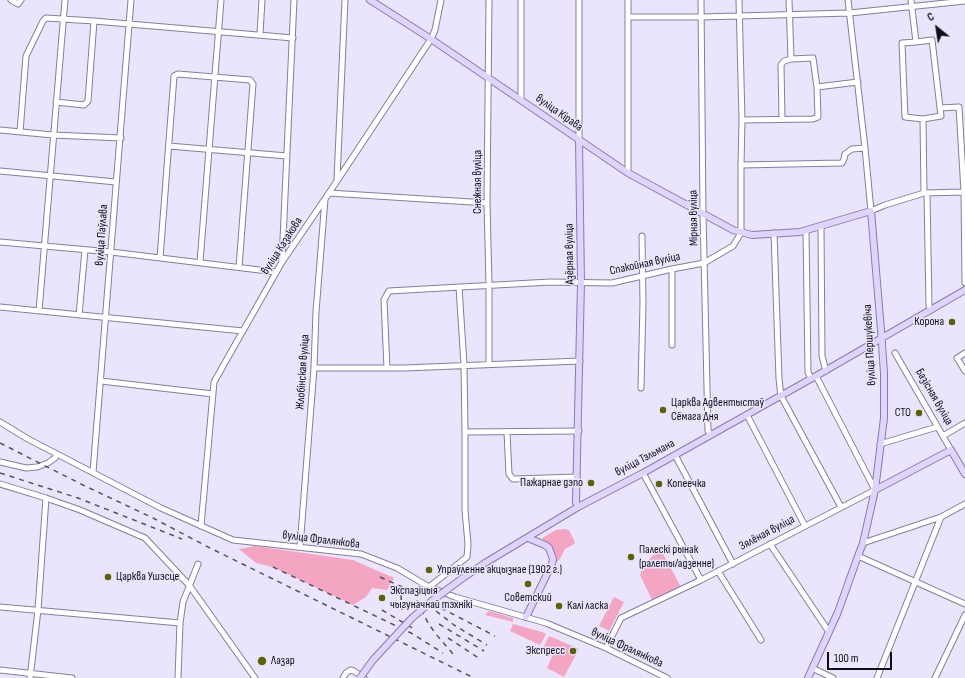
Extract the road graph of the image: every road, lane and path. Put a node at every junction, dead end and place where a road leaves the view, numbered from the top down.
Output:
1 (11, 0) edge
2 (21, 0) edge
3 (65, 0) edge
4 (131, 0) edge
5 (221, 0) edge
6 (262, 0) edge
7 (294, 0) edge
8 (346, 0) edge
9 (370, 0) edge
10 (441, 0) edge
11 (489, 0) edge
12 (521, 0) edge
13 (579, 0) edge
14 (628, 0) edge
15 (701, 0) edge
16 (739, 0) edge
17 (789, 0) edge
18 (848, 0) edge
19 (911, 0) edge
20 (965, 1) edge
21 (912, 6) junction
22 (850, 13) junction
23 (790, 14) junction
24 (739, 16) junction
25 (628, 17) junction
26 (701, 17) junction
27 (64, 19) junction
28 (94, 21) junction
29 (129, 24) junction
30 (218, 32) junction
31 (260, 34) junction
32 (293, 38) junction
33 (431, 39) junction
34 (916, 42) junction
35 (791, 59) junction
36 (215, 77) junction
37 (488, 78) junction
38 (858, 82) junction
39 (817, 87) junction
40 (521, 100) junction
41 (56, 102) junction
42 (940, 108) junction
43 (782, 119) junction
44 (923, 119) junction
45 (742, 120) junction
46 (0, 130) edge
47 (20, 132) junction
48 (53, 135) junction
49 (121, 138) junction
50 (579, 140) junction
51 (169, 146) junction
52 (865, 148) junction
53 (210, 149) junction
54 (247, 153) junction
55 (287, 156) junction
56 (741, 165) junction
57 (0, 171) edge
58 (628, 173) junction
59 (51, 175) junction
60 (337, 180) junction
61 (116, 182) junction
62 (964, 192) edge
63 (329, 193) junction
64 (926, 193) junction
65 (325, 199) junction
66 (487, 203) junction
67 (870, 211) junction
68 (703, 214) junction
69 (821, 226) junction
70 (806, 231) junction
71 (741, 233) junction
72 (774, 233) junction
73 (642, 236) dead end
74 (0, 242) edge
75 (46, 246) junction
76 (85, 250) junction
77 (110, 252) junction
78 (160, 258) junction
79 (200, 262) junction
80 (282, 262) junction
81 (704, 263) junction
82 (239, 267) junction
83 (672, 269) junction
84 (276, 272) junction
85 (643, 275) junction
86 (582, 283) junction
87 (965, 283) edge
88 (489, 285) junction
89 (458, 287) junction
90 (965, 290) edge
91 (0, 307) edge
92 (931, 310) junction
93 (39, 311) junction
94 (79, 315) junction
95 (106, 317) junction
96 (243, 331) junction
97 (882, 340) junction
98 (672, 345) dead end
99 (895, 353) dead end
100 (965, 353) edge
101 (580, 361) junction
102 (489, 364) junction
103 (464, 365) junction
104 (314, 368) junction
105 (387, 368) junction
106 (826, 371) junction
107 (965, 371) edge
108 (814, 378) junction
109 (101, 382) junction
110 (641, 388) dead end
111 (213, 394) junction
112 (781, 396) junction
113 (747, 415) junction
114 (0, 422) edge
115 (965, 423) edge
116 (938, 427) junction
117 (578, 431) junction
118 (465, 432) junction
119 (507, 432) junction
120 (711, 435) junction
121 (943, 436) junction
122 (880, 444) junction
123 (952, 450) junction
124 (57, 454) junction
125 (675, 455) junction
126 (0, 462) edge
127 (93, 472) junction
128 (643, 473) junction
129 (965, 474) edge
130 (577, 477) junction
131 (0, 484) edge
132 (874, 490) junction
133 (46, 498) junction
134 (965, 504) edge
135 (578, 507) junction
136 (842, 507) junction
137 (941, 517) junction
138 (201, 526) junction
139 (805, 526) junction
140 (526, 539) junction
141 (862, 543) junction
142 (770, 544) junction
143 (300, 547) junction
144 (858, 556) junction
145 (198, 564) dead end
146 (733, 564) junction
147 (718, 571) junction
148 (701, 580) junction
149 (916, 582) junction
150 (189, 585) junction
151 (429, 587) junction
152 (965, 604) edge
153 (0, 607) edge
154 (38, 610) junction
155 (965, 615) edge
156 (526, 617) junction
157 (180, 623) junction
158 (829, 632) junction
159 (761, 640) dead end
160 (606, 648) junction
161 (812, 668) junction
162 (0, 670) edge
163 (30, 675) edge
164 (72, 678) edge
165 (178, 678) edge
166 (255, 678) edge
167 (343, 678) edge
168 (360, 678) edge
169 (364, 678) edge
170 (667, 678) edge
171 (808, 678) edge
172 (832, 678) edge
173 (877, 678) edge
174 (935, 678) edge

1 - 2 street
3 - 27 street
4 - 29 street, вуліца Паўлава
5 - 30 street
6 - 31 street
7 - 32 street
8 - 60 street
9 - 33 main road, вуліца Кірава
10 - 33 street, вуліца Казакова
11 - 37 street, Снежная вуліца
12 - 40 street
13 - 50 street, Азёрная вуліца
14 - 25 street
15 - 26 street, Мірная вуліца
16 - 24 street
17 - 23 street
18 - 22 street, вуліца Першукевіча
19 - 21 street
20 - 21 street
21 - 22 street
21 - 34 street
22 - 23 street
22 - 38 street, вуліца Першукевіча
23 - 24 street
23 - 35 street
24 - 26 street
24 - 45 street
25 - 26 street
25 - 58 street
26 - 68 street, Мірная вуліца
27 - 28 street
27 - 41 street
27 - 47 street
28 - 29 street
28 - 41 street
29 - 30 street
29 - 49 street, вуліца Паўлава
30 - 31 street
30 - 36 street
31 - 32 street
32 - 55 street
33 - 37 main road, вуліца Кірава
33 - 60 street, вуліца Казакова
34 - 42 street
34 - 44 street
35 - 39 street
35 - 43 street
36 - 51 street
36 - 53 street
36 - 54 street
37 - 40 main road, вуліца Кірава
37 - 66 street, Снежная вуліца
38 - 39 street
38 - 52 street, вуліца Першукевіча
39 - 43 street
40 - 50 main road, вуліца Кірава
41 - 48 street
42 - 44 street
42 - 62 street
43 - 45 street
44 - 64 street
45 - 56 street
46 - 47 street
47 - 48 street
48 - 49 street
48 - 59 street
49 - 61 street, вуліца Паўлава
50 - 58 main road, вуліца Кірава
50 - 86 main road, Азёрная вуліца
51 - 53 street
51 - 78 street
52 - 56 street
52 - 67 street, вуліца Першукевіча
53 - 54 street
53 - 79 street
54 - 55 street
54 - 82 street
55 - 80 street
56 - 71 street
57 - 59 street
58 - 68 main road, вуліца Кірава
59 - 61 street
59 - 75 street
60 - 63 street, вуліца Казакова
61 - 77 street, вуліца Паўлава
62 - 64 street
62 - 87 street
63 - 65 street, вуліца Казакова
63 - 66 street
64 - 67 street
64 - 92 street
65 - 80 street, вуліца Казакова
65 - 104 street, Жлобінская вуліца
66 - 88 street, Снежная вуліца
67 - 69 main road
67 - 97 main road, вуліца Першукевіча
68 - 71 main road, вуліца Кірава
68 - 81 street, Мірная вуліца
69 - 70 main road
69 - 106 street
70 - 72 main road
70 - 108 street
71 - 72 main road
71 - 81 street, Спакойная вуліца
72 - 112 street
73 - 85 street
74 - 75 street
75 - 76 street
75 - 93 street
76 - 77 street
76 - 94 street
77 - 78 street
77 - 95 street, вуліца Паўлава
78 - 79 street
79 - 82 street
80 - 84 street, вуліца Казакова
81 - 83 street, Спакойная вуліца
81 - 120 street, Мірная вуліца
82 - 84 street
83 - 85 street, Спакойная вуліца
83 - 98 street
84 - 96 street, вуліца Казакова
85 - 86 street, Спакойная вуліца
85 - 110 street
86 - 88 street, Спакойная вуліца
86 - 101 main road, Азёрная вуліца
88 - 89 street, Спакойная вуліца
88 - 102 street, Снежная вуліца
89 - 103 street
89 - 105 street, Спакойная вуліца
90 - 92 main road, вуліца Тэльмана
91 - 93 street
92 - 97 main road, вуліца Тэльмана
93 - 94 street
94 - 95 street
95 - 96 street
95 - 109 street, вуліца Паўлава
96 - 111 street, вуліца Казакова
97 - 106 main road, вуліца Тэльмана
97 - 122 main road, вуліца Першукевіча
99 - 116 street, Базісная вуліца
100 - 107 street
101 - 102 street
101 - 117 main road, Азёрная вуліца
102 - 103 street
103 - 105 street
103 - 118 street
104 - 105 street
104 - 143 street, Жлобінская вуліца
106 - 108 main road, вуліца Тэльмана
108 - 112 main road, вуліца Тэльмана
108 - 132 street
109 - 111 street
109 - 127 street, вуліца Паўлава
111 - 138 street, вуліца Казакова
112 - 113 main road, вуліца Тэльмана
112 - 136 street
113 - 120 main road, вуліца Тэльмана
113 - 139 street
114 - 124 street, вуліца Фралянкова
115 - 121 street
116 - 121 street, Базісная вуліца
116 - 122 street
117 - 119 street
117 - 130 main road, Азёрная вуліца
118 - 119 street
118 - 151 street
119 - 130 street
120 - 125 main road, вуліца Тэльмана
121 - 123 street, Базісная вуліца
122 - 132 main road, вуліца Першукевіча
123 - 129 main road, Базісная вуліца
123 - 132 main road, Зялёная вуліца
124 - 126 street
124 - 127 street, вуліца Фралянкова
125 - 128 main road, вуліца Тэльмана
125 - 146 street
127 - 138 street, вуліца Фралянкова
128 - 135 main road, вуліца Тэльмана
128 - 148 street
130 - 135 main road, Азёрная вуліца
131 - 133 street
132 - 136 street, Зялёная вуліца
132 - 141 main road, вуліца Першукевіча
133 - 150 street
133 - 154 street
134 - 137 street
135 - 140 main road, вуліца Тэльмана
136 - 139 street, Зялёная вуліца
137 - 141 street
137 - 149 street
138 - 143 street, вуліца Фралянкова
139 - 142 street, Зялёная вуліца
140 - 156 main road
140 - 168 main road, вуліца Тэльмана, bridge
141 - 144 main road, вуліца Першукевіча
142 - 146 street, Зялёная вуліца
142 - 158 street
143 - 151 street, вуліца Фралянкова
144 - 149 street
144 - 158 main road, вуліца Першукевіча
145 - 150 street
146 - 147 street, Зялёная вуліца
147 - 148 street, Зялёная вуліца
147 - 159 street
148 - 160 street, Зялёная вуліца
149 - 152 street
149 - 173 street
150 - 157 street
150 - 166 street
151 - 156 street, вуліца Фралянкова
153 - 154 street
154 - 157 street
154 - 163 street
155 - 174 street
156 - 160 street, вуліца Фралянкова
157 - 165 street
158 - 161 main road, вуліца Першукевіча
160 - 170 street, вуліца Фралянкова
161 - 171 main road, вуліца Першукевіча
161 - 172 street
162 - 163 street
163 - 164 street
167 - 169 street

